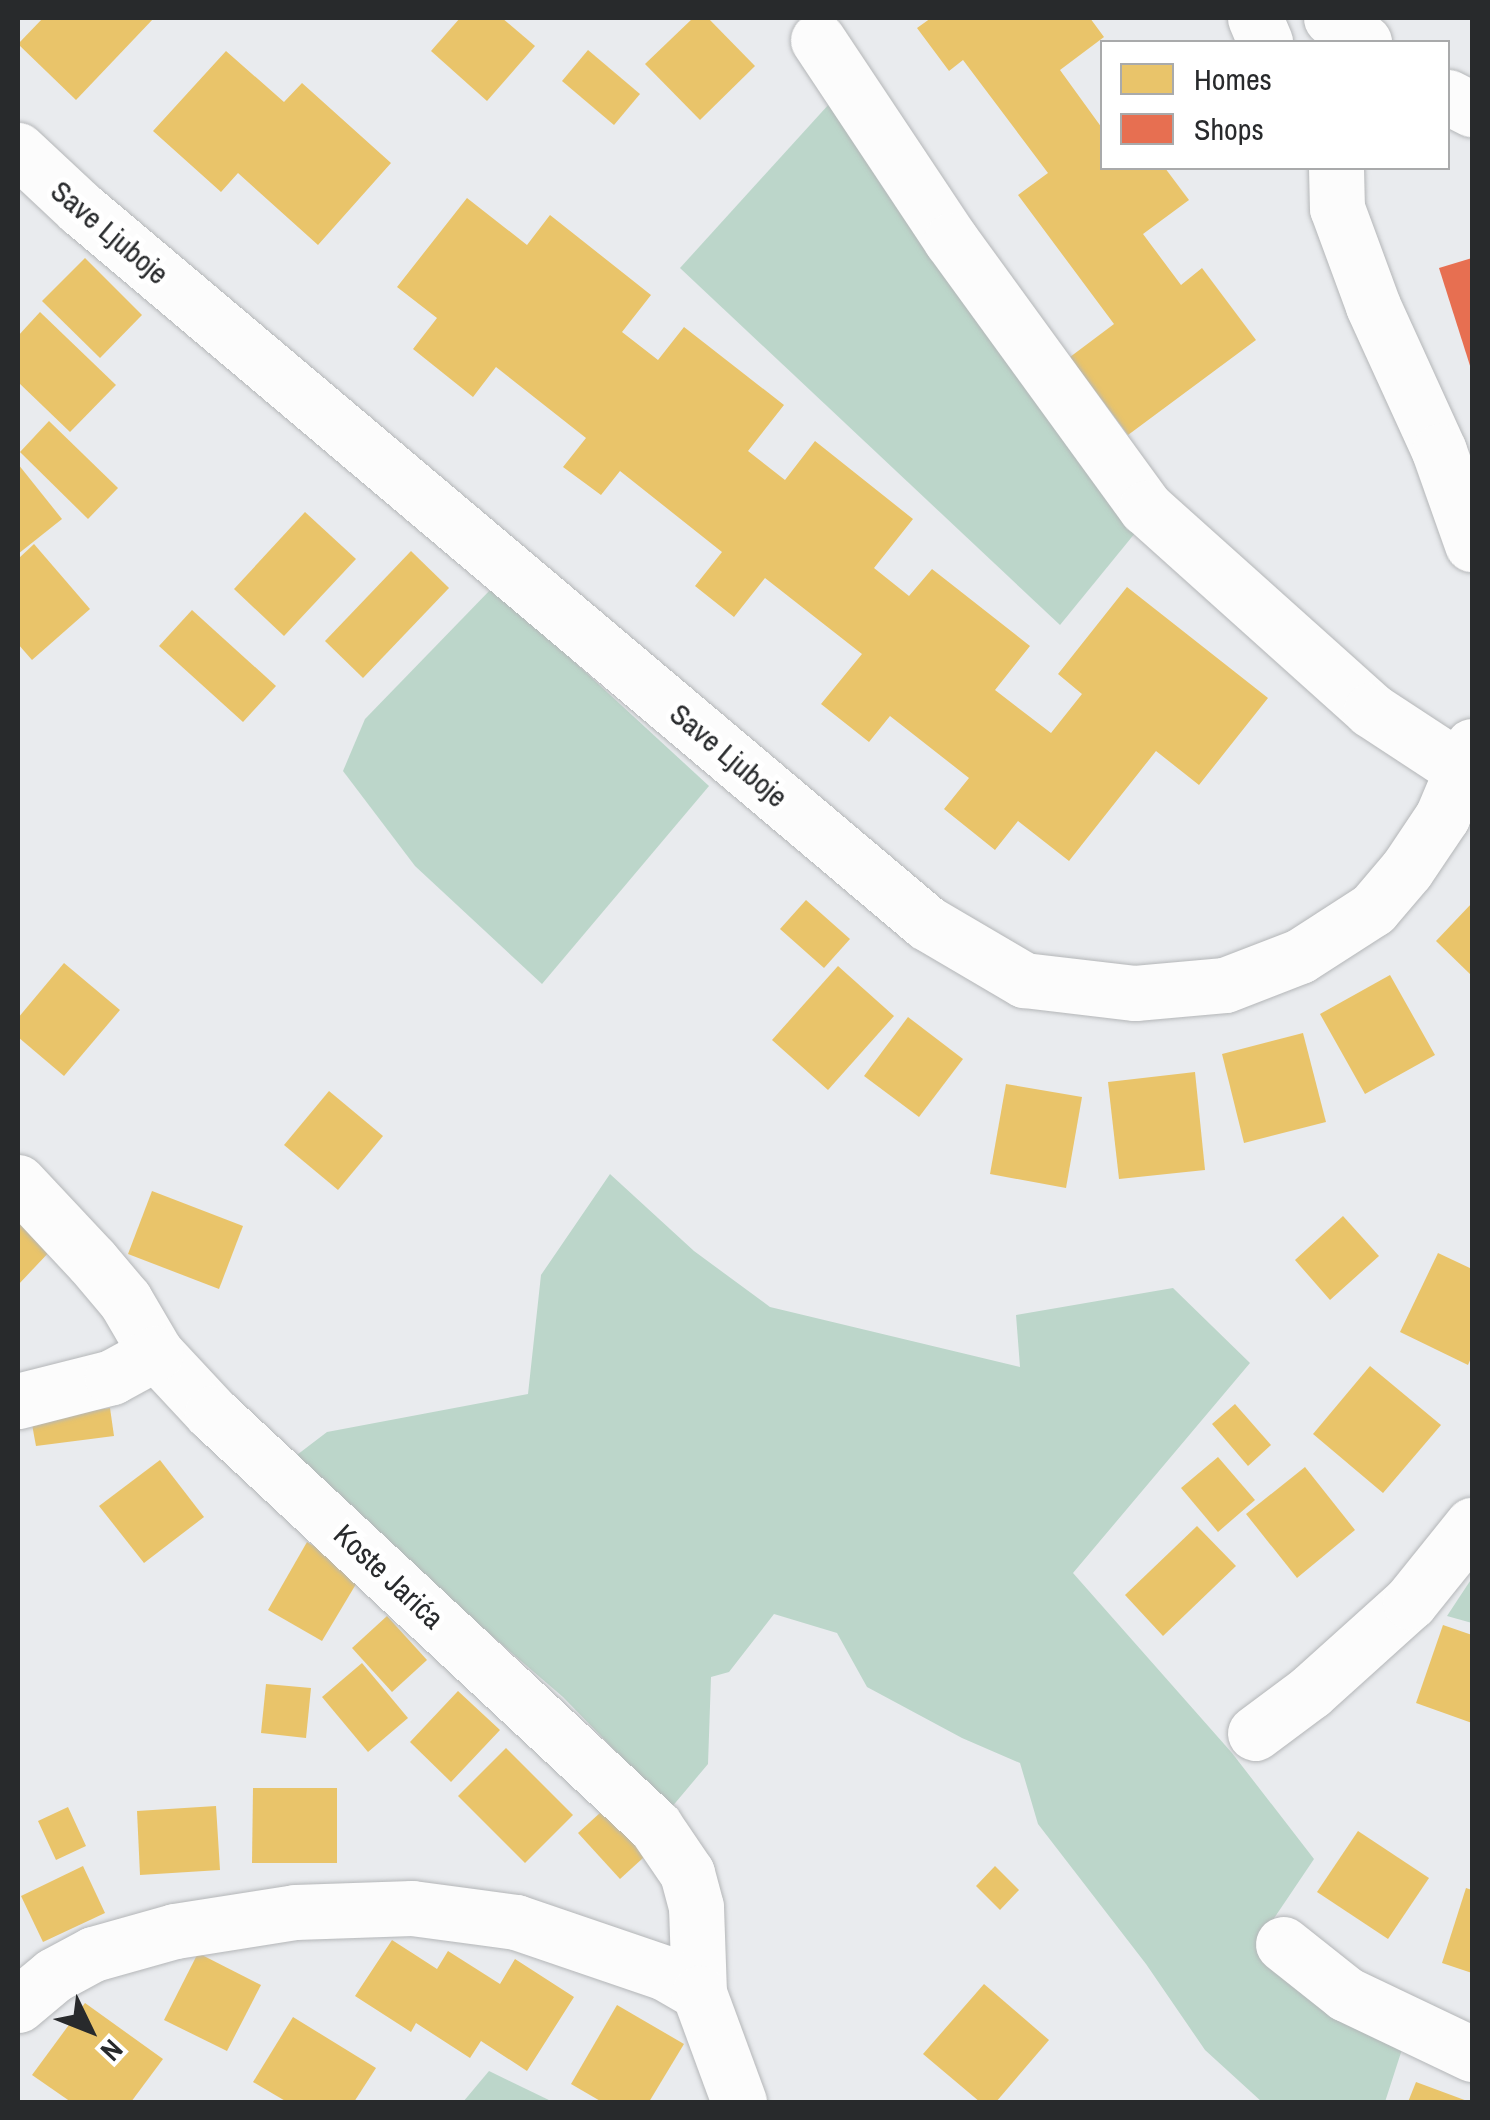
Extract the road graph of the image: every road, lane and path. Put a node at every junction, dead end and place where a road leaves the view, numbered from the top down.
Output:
1 (1330, 18) edge
2 (810, 27) edge
3 (1361, 40) edge
4 (1450, 97) edge
5 (1472, 109) edge
6 (18, 150) edge
7 (1331, 181) edge
8 (1472, 544) edge
9 (1468, 759) edge
10 (18, 1182) edge
11 (156, 1354) junction
12 (18, 1401) edge
13 (1472, 1525) edge
14 (1255, 1733) dead end
15 (1283, 1944) dead end
16 (699, 1992) junction
17 (18, 2005) edge
18 (1472, 2054) edge
19 (739, 2102) edge

1 - 3 street
2 - 9 street
4 - 5 street
6 - 9 street, Save Ljuboje
7 - 8 street
10 - 11 street, Koste Jarića
11 - 12 street
11 - 16 street, Koste Jarića
13 - 14 street
15 - 18 street
16 - 17 street
16 - 19 street, Koste Jarića

